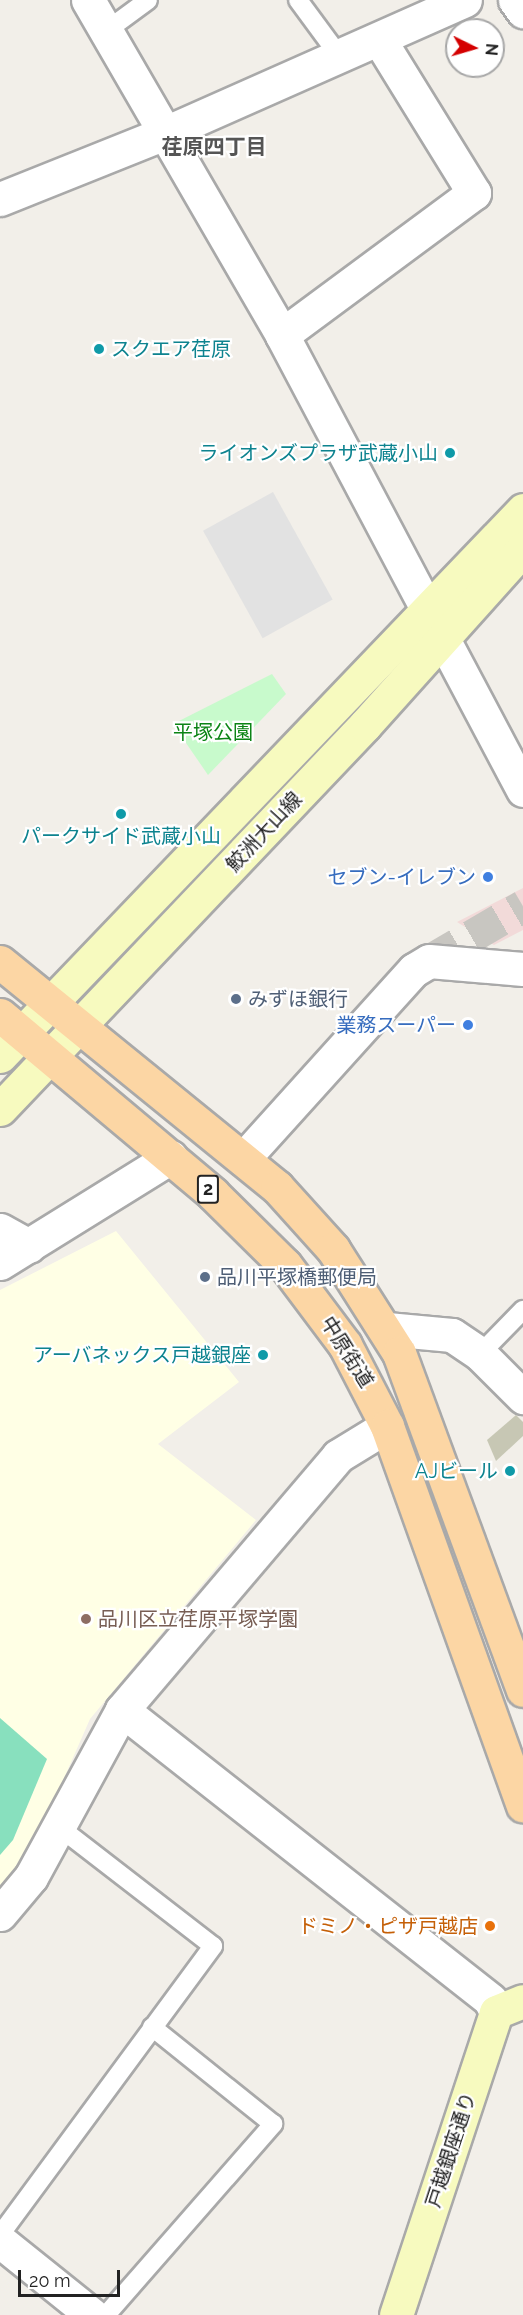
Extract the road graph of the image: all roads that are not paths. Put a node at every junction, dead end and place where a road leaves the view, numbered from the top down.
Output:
1 (88, 0) edge
2 (148, 0) edge
3 (298, 0) edge
4 (465, 0) edge
5 (515, 0) edge
6 (523, 11) edge
7 (106, 31) junction
8 (379, 39) junction
9 (340, 57) junction
10 (165, 133) junction
11 (0, 199) edge
12 (282, 334) junction
13 (523, 510) edge
14 (523, 549) edge
15 (434, 627) junction
16 (523, 789) edge
17 (0, 962) edge
18 (523, 969) edge
19 (54, 1002) junction
20 (12, 1024) edge
21 (81, 1024) junction
22 (0, 1056) edge
23 (52, 1056) junction
24 (0, 1110) edge
25 (171, 1157) junction
26 (243, 1159) junction
27 (0, 1230) edge
28 (29, 1246) junction
29 (0, 1263) edge
30 (523, 1310) edge
31 (387, 1329) junction
32 (480, 1354) junction
33 (523, 1397) edge
34 (387, 1426) junction
35 (523, 1690) edge
36 (122, 1710) junction
37 (523, 1805) edge
38 (58, 1826) junction
39 (0, 1914) edge
40 (510, 2006) edge
41 (152, 2027) junction
42 (0, 2235) edge
43 (0, 2241) edge
44 (92, 2315) edge
45 (106, 2315) edge
46 (396, 2315) edge

1 - 7 street
2 - 7 lane
3 - 9 lane
4 - 8 street
5 - 6 street
7 - 10 street
8 - 9 street
8 - 12 street
9 - 10 street
10 - 11 street
10 - 12 street
12 - 15 street
13 - 15 main road, 鮫洲大山線
14 - 15 main road, 鮫洲大山線
15 - 16 street
15 - 19 main road, 鮫洲大山線
15 - 21 main road, 鮫洲大山線
17 - 19 main road, 中原街道 / 2
18 - 26 street
19 - 20 main road, 鮫洲大山線
19 - 21 main road, 中原街道 / 2
20 - 22 main road, 鮫洲大山線
20 - 23 main road, 中原街道 / 2
21 - 23 main road, 鮫洲大山線
21 - 26 main road, 中原街道 / 2
23 - 24 main road, 鮫洲大山線
23 - 25 main road, 中原街道 / 2
25 - 28 street
25 - 34 main road, 中原街道 / 2
26 - 31 main road, 中原街道 / 2
27 - 28 street
28 - 29 street
30 - 32 lane
31 - 32 street
31 - 35 main road, 中原街道 / 2
32 - 33 street
34 - 36 street
34 - 37 main road, 中原街道 / 2
36 - 38 street
36 - 40 street
38 - 39 street
38 - 41 lane
40 - 46 main road, 戸越銀座通り
41 - 42 lane
41 - 45 lane
43 - 44 street

